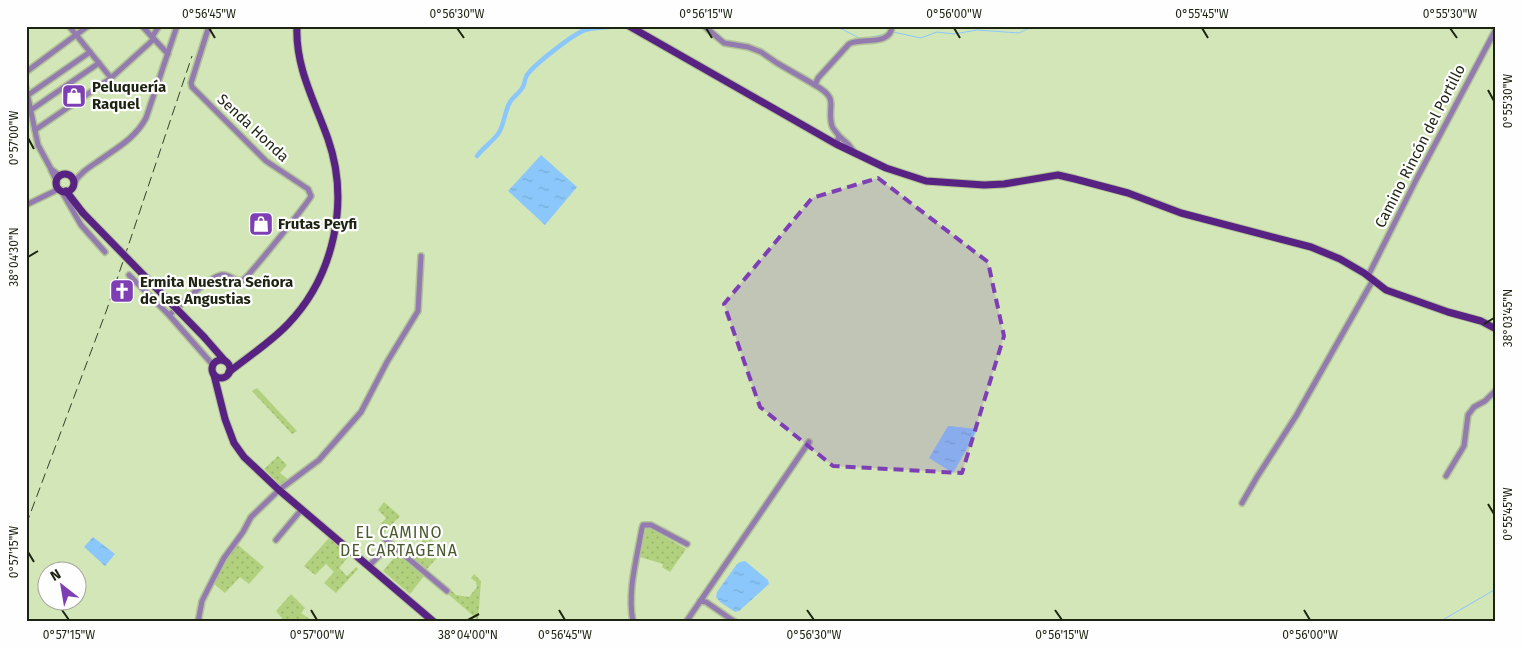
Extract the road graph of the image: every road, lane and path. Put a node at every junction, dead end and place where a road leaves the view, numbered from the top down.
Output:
1 (69, 26) edge
2 (88, 26) edge
3 (142, 26) edge
4 (159, 26) edge
5 (177, 26) edge
6 (209, 26) edge
7 (297, 26) edge
8 (628, 26) edge
9 (704, 26) edge
10 (892, 26) edge
11 (638, 28) edge
12 (1496, 29) edge
13 (77, 36) junction
14 (153, 38) junction
15 (90, 52) junction
16 (168, 54) junction
17 (98, 63) junction
18 (26, 72) edge
19 (111, 78) junction
20 (815, 85) junction
21 (26, 88) edge
22 (28, 95) edge
23 (31, 110) junction
24 (35, 130) junction
25 (839, 136) junction
26 (836, 144) junction
27 (856, 154) junction
28 (72, 182) junction
29 (60, 185) junction
30 (26, 205) edge
31 (78, 206) junction
32 (105, 252) dead end
33 (421, 256) dead end
34 (129, 275) dead end
35 (1370, 278) junction
36 (169, 315) junction
37 (1496, 329) edge
38 (213, 348) junction
39 (214, 369) junction
40 (227, 369) junction
41 (1496, 390) edge
42 (221, 401) junction
43 (809, 442) dead end
44 (1446, 476) dead end
45 (279, 490) junction
46 (1242, 503) dead end
47 (302, 509) junction
48 (385, 539) dead end
49 (276, 540) dead end
50 (390, 544) junction
51 (687, 544) dead end
52 (369, 566) junction
53 (447, 591) dead end
54 (700, 601) junction
55 (198, 622) edge
56 (434, 622) edge
57 (633, 622) edge
58 (686, 622) edge
59 (735, 622) edge

1 - 13 street
2 - 13 street
3 - 14 street
4 - 14 street
5 - 16 street
6 - 36 street, Senda Honda
7 - 40 main road
8 - 11 main road
9 - 20 street
10 - 20 street
11 - 26 main road
12 - 35 street, Camino Rincón del Portillo
13 - 15 street
13 - 18 street
14 - 16 street
14 - 19 street
15 - 17 street
15 - 22 street
16 - 28 street
17 - 19 street
17 - 23 street
19 - 24 street
20 - 25 street
21 - 22 street
22 - 23 street
23 - 24 street
24 - 29 street
25 - 26 street
25 - 27 street
26 - 27 main road
27 - 35 main road
28 - 29 main road
28 - 29 main road
28 - 31 main road
29 - 30 street
29 - 31 main road
29 - 32 street
31 - 38 main road, bridge
33 - 45 street
34 - 36 street
35 - 37 main road
35 - 46 street, Camino Rincón del Portillo
36 - 39 street
38 - 39 main road
38 - 40 main road
39 - 40 main road
39 - 40 main road
39 - 42 main road
40 - 42 main road
41 - 44 street
42 - 45 main road
43 - 54 street
45 - 47 main road
45 - 55 street
47 - 49 street
47 - 52 main road
48 - 50 street
50 - 52 street
50 - 53 street
51 - 57 street
52 - 56 main road
54 - 58 street
54 - 59 street

